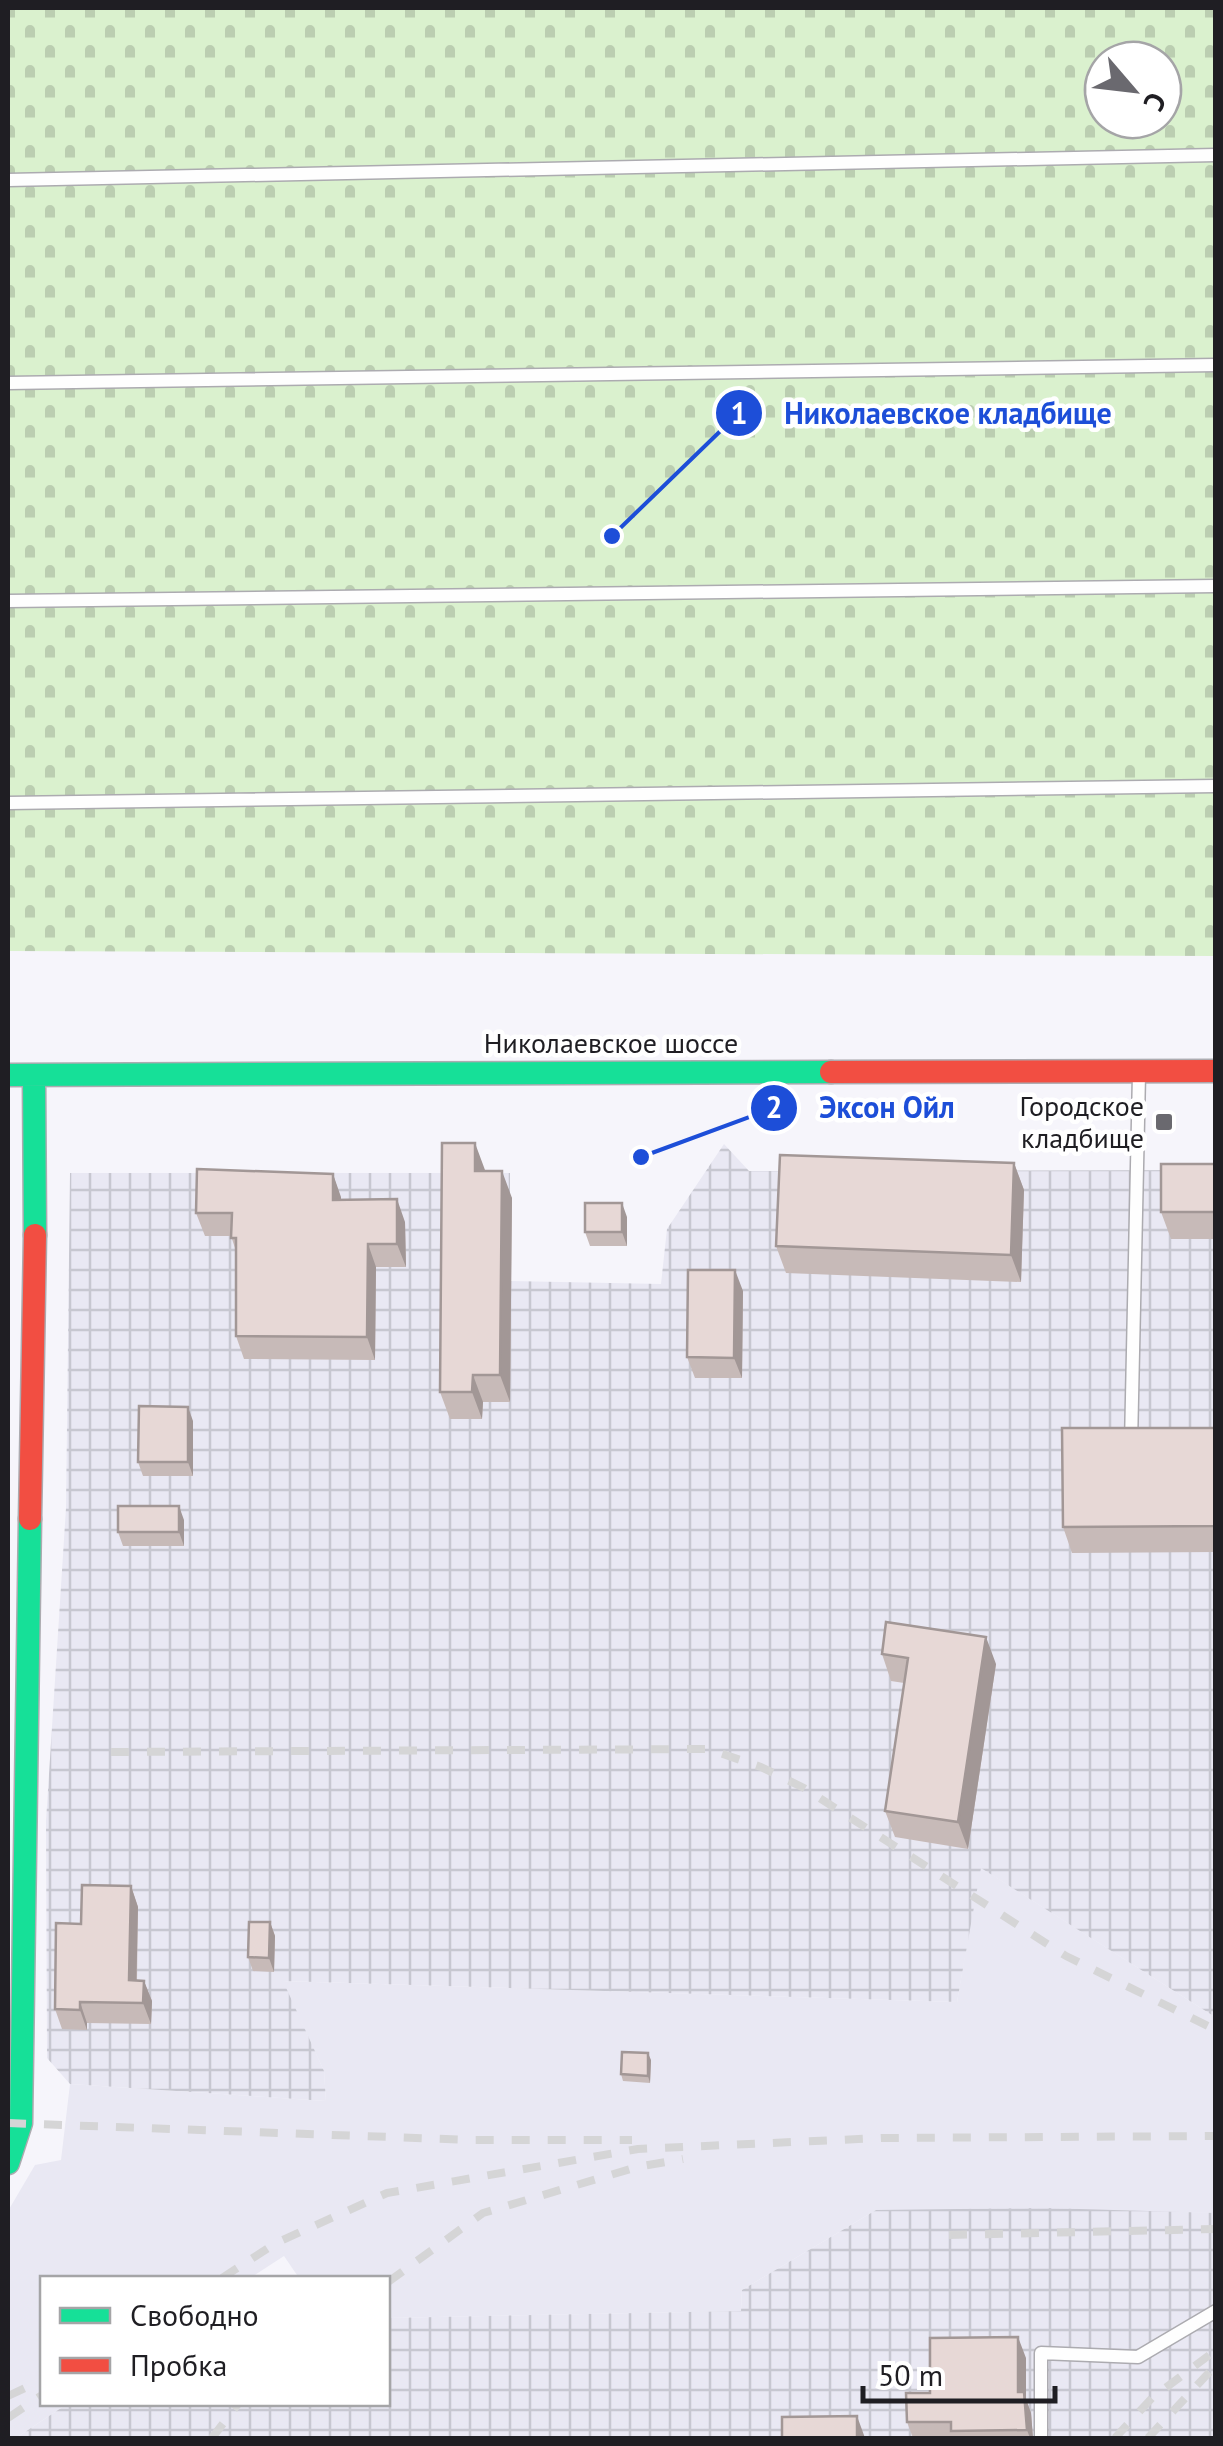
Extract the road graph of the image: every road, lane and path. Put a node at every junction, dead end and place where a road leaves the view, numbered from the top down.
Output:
1 (1216, 155) edge
2 (8, 180) edge
3 (1216, 365) edge
4 (8, 384) edge
5 (1216, 586) edge
6 (8, 602) edge
7 (1216, 786) edge
8 (8, 803) edge
9 (1216, 1071) edge
10 (1139, 1072) junction
11 (34, 1075) junction
12 (8, 1076) edge
13 (1148, 1444) edge
14 (15, 1993) edge
15 (8, 2163) edge
16 (1216, 2311) edge
17 (1041, 2438) edge

1 - 2 lane
3 - 4 lane
5 - 6 lane
7 - 8 lane
9 - 10 main road, Николаевское шоссе
10 - 11 main road, Николаевское шоссе
10 - 13 lane
11 - 12 main road, Николаевское шоссе
11 - 14 main road
14 - 15 main road
16 - 17 lane

